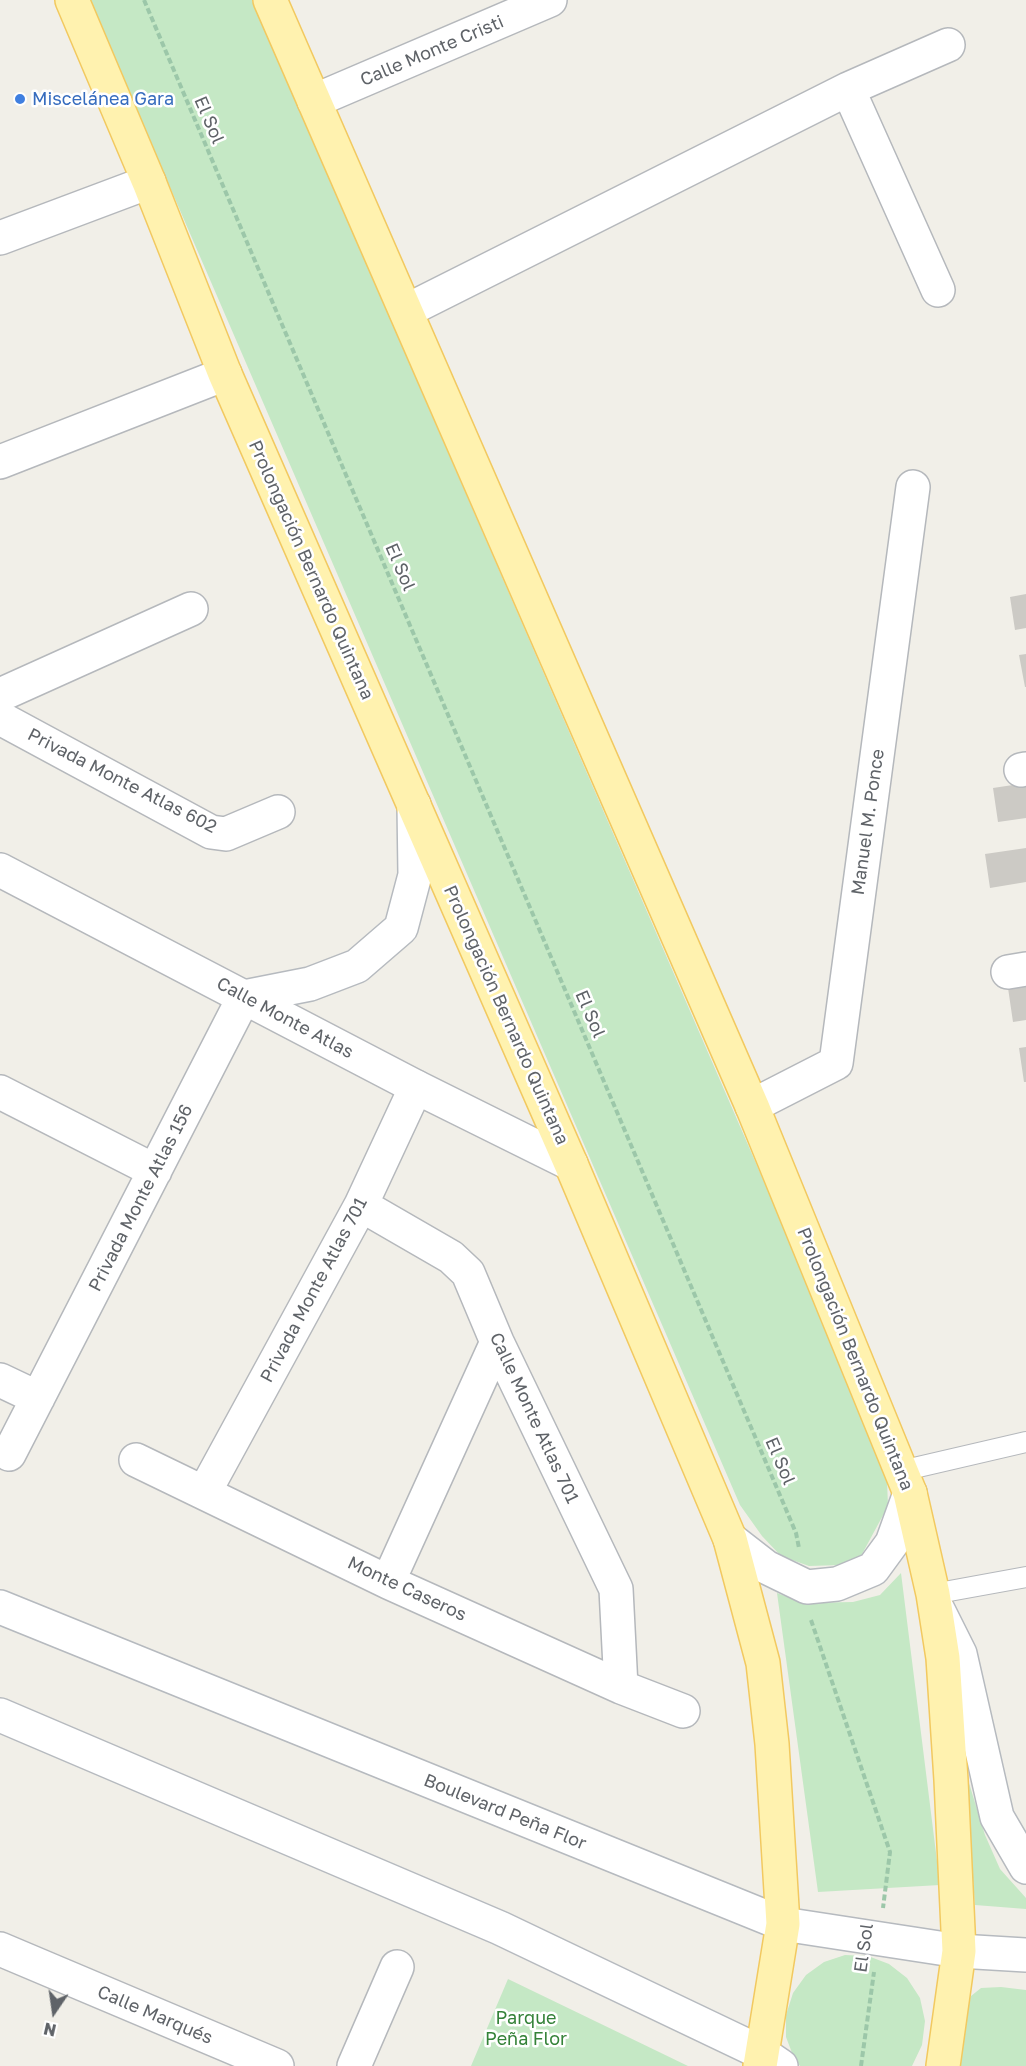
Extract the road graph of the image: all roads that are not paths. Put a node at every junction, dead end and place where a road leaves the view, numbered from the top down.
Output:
1 (72, 0) edge
2 (270, 0) edge
3 (550, 0) edge
4 (948, 45) dead end
5 (848, 89) junction
6 (314, 101) junction
7 (149, 182) junction
8 (0, 238) edge
9 (938, 291) dead end
10 (406, 311) junction
11 (225, 374) junction
12 (0, 462) edge
13 (913, 487) dead end
14 (191, 609) dead end
15 (0, 695) edge
16 (0, 718) edge
17 (414, 805) junction
18 (278, 812) dead end
19 (0, 870) edge
20 (244, 997) junction
21 (416, 1087) junction
22 (0, 1092) edge
23 (752, 1106) junction
24 (571, 1164) junction
25 (155, 1171) junction
26 (361, 1205) junction
27 (497, 1342) junction
28 (0, 1380) edge
29 (38, 1398) junction
30 (1026, 1442) edge
31 (9, 1454) dead end
32 (136, 1460) dead end
33 (906, 1482) junction
34 (205, 1491) junction
35 (730, 1539) junction
36 (1026, 1577) edge
37 (388, 1582) junction
38 (934, 1598) junction
39 (0, 1607) edge
40 (621, 1687) junction
41 (683, 1711) dead end
42 (0, 1715) edge
43 (1026, 1867) edge
44 (783, 1924) junction
45 (0, 1949) edge
46 (959, 1952) junction
47 (1026, 1955) edge
48 (397, 1966) dead end
49 (768, 2062) edge
50 (277, 2066) edge
51 (354, 2066) edge
52 (942, 2066) edge

1 - 7 main road, Prolongación Bernardo Quintana
2 - 6 main road, Prolongación Bernardo Quintana
3 - 6 street, Calle Monte Cristi
4 - 5 street
5 - 9 street
5 - 10 street
6 - 10 main road, Prolongación Bernardo Quintana
7 - 8 street
7 - 11 main road, Prolongación Bernardo Quintana
10 - 23 main road, Prolongación Bernardo Quintana
11 - 12 street
11 - 17 main road, Prolongación Bernardo Quintana
13 - 23 street, Manuel M. Ponce
14 - 15 street
16 - 18 street, Privada Monte Atlas 602
17 - 20 street
17 - 24 main road, Prolongación Bernardo Quintana
19 - 20 street, Calle Monte Atlas
20 - 21 street, Calle Monte Atlas
20 - 25 street, Privada Monte Atlas 156
21 - 24 street, Calle Monte Atlas
21 - 26 street, Privada Monte Atlas 701
22 - 25 street
23 - 33 main road, Prolongación Bernardo Quintana
24 - 35 main road, Prolongación Bernardo Quintana
25 - 29 street, Privada Monte Atlas 156
26 - 27 street, Calle Monte Atlas 701
26 - 34 street, Privada Monte Atlas 701
27 - 37 street
27 - 40 street, Calle Monte Atlas 701
28 - 29 street
29 - 31 street, Privada Monte Atlas 156
30 - 33 lane
32 - 34 street, Monte Caseros
33 - 35 street
33 - 38 main road, Prolongación Bernardo Quintana
34 - 37 street, Monte Caseros
35 - 44 main road, Prolongación Bernardo Quintana
36 - 38 lane
37 - 40 street, Monte Caseros
38 - 43 street
38 - 46 main road, Prolongación Bernardo Quintana
39 - 44 street, Boulevard Peña Flor
40 - 41 street, Monte Caseros
42 - 49 street
44 - 46 street, Boulevard Peña Flor
44 - 49 main road, Prolongación Bernardo Quintana
45 - 50 street, Calle Marqués
46 - 47 street, Boulevard Peña Flor
46 - 52 main road, Prolongación Bernardo Quintana
48 - 51 street

